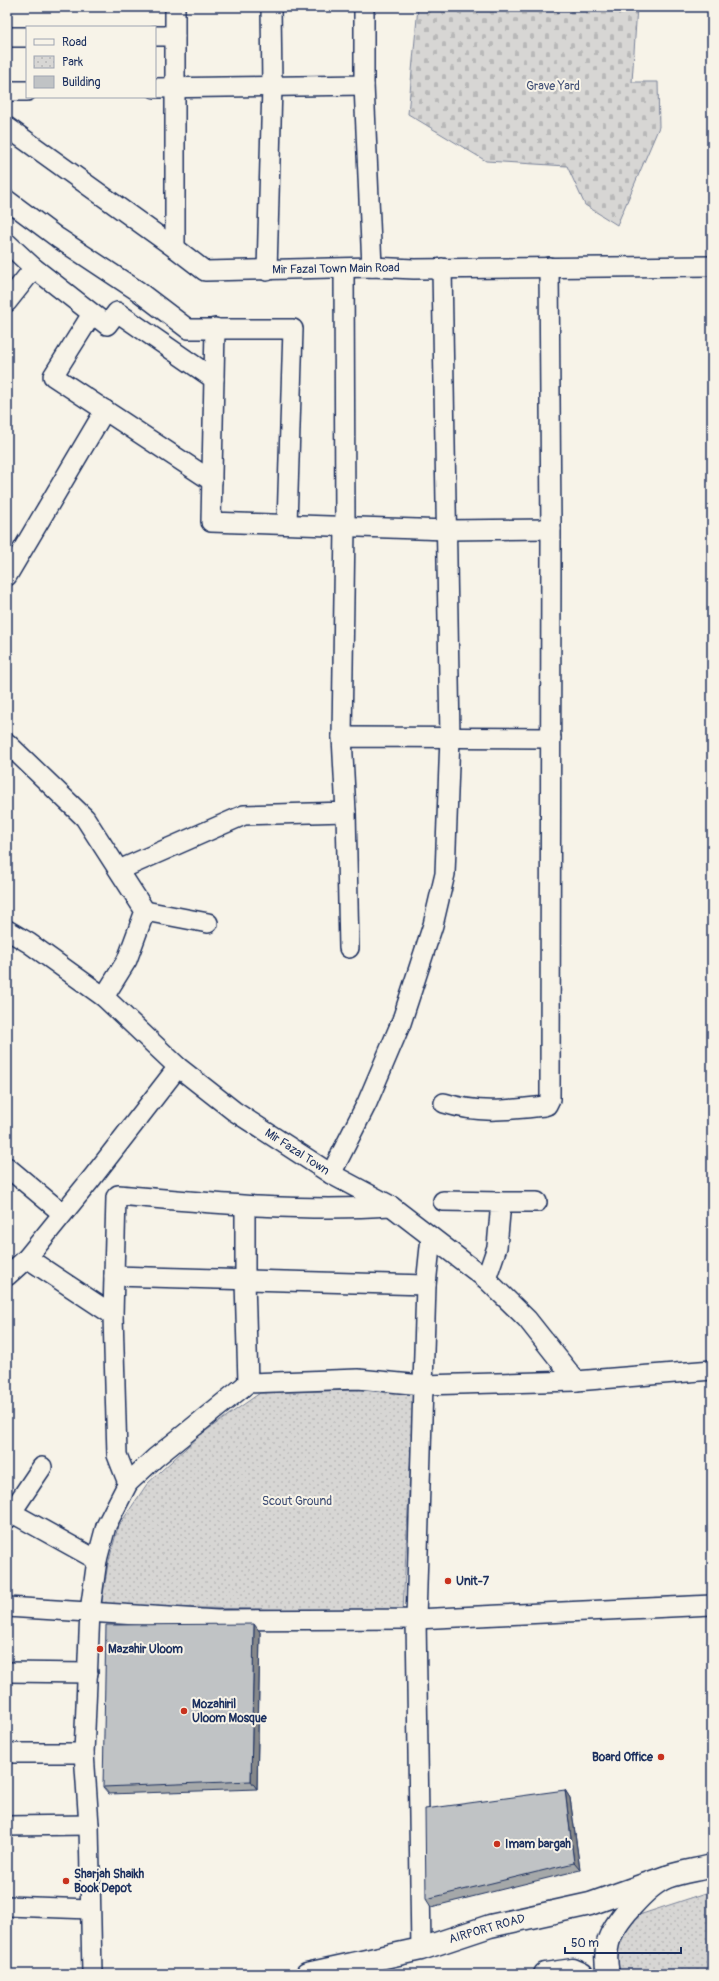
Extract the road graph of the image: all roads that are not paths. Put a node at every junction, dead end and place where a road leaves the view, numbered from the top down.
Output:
1 (175, 7) edge
2 (271, 7) edge
3 (364, 7) edge
4 (156, 36) edge
5 (175, 36) junction
6 (7, 37) edge
7 (26, 37) edge
8 (364, 85) junction
9 (272, 86) junction
10 (156, 88) edge
11 (175, 88) junction
12 (7, 91) edge
13 (26, 91) edge
14 (7, 127) edge
15 (7, 200) edge
16 (7, 243) edge
17 (175, 248) junction
18 (712, 266) edge
19 (372, 267) junction
20 (549, 267) junction
21 (34, 268) junction
22 (442, 268) junction
23 (344, 269) junction
24 (267, 271) junction
25 (7, 302) edge
26 (92, 314) junction
27 (215, 328) junction
28 (214, 379) junction
29 (105, 410) junction
30 (212, 481) junction
31 (288, 524) junction
32 (345, 526) junction
33 (551, 529) junction
34 (447, 530) junction
35 (7, 576) edge
36 (342, 736) junction
37 (450, 737) junction
38 (551, 738) junction
39 (7, 743) edge
40 (346, 812) junction
41 (119, 870) junction
42 (145, 911) junction
43 (208, 923) dead end
44 (7, 930) edge
45 (349, 948) dead end
46 (104, 998) junction
47 (178, 1067) junction
48 (444, 1103) dead end
49 (7, 1166) edge
50 (331, 1174) junction
51 (92, 1178) junction
52 (118, 1195) junction
53 (443, 1200) dead end
54 (501, 1202) junction
55 (537, 1202) dead end
56 (391, 1206) junction
57 (246, 1207) junction
58 (62, 1213) junction
59 (431, 1237) junction
60 (27, 1258) junction
61 (7, 1276) edge
62 (114, 1276) junction
63 (486, 1278) junction
64 (245, 1281) junction
65 (426, 1285) junction
66 (113, 1315) junction
67 (712, 1370) edge
68 (576, 1382) junction
69 (248, 1383) junction
70 (422, 1385) junction
71 (42, 1467) dead end
72 (128, 1483) junction
73 (9, 1514) edge
74 (97, 1560) junction
75 (712, 1605) edge
76 (7, 1607) edge
77 (90, 1611) junction
78 (416, 1619) junction
79 (7, 1672) edge
80 (88, 1673) junction
81 (7, 1753) edge
82 (84, 1753) junction
83 (89, 1825) junction
84 (7, 1826) edge
85 (712, 1866) edge
86 (666, 1878) junction
87 (7, 1906) edge
88 (90, 1909) junction
89 (421, 1949) junction
90 (575, 1973) edge
91 (92, 1974) edge
92 (307, 1974) edge
93 (545, 1974) edge
94 (608, 1974) edge

1 - 5 street
2 - 9 street
3 - 8 street
4 - 5 street
5 - 11 street
6 - 7 street
8 - 9 street
8 - 19 street
9 - 11 street
9 - 24 street
10 - 11 street
11 - 17 street
12 - 13 street
14 - 17 street, Mir Fazal Town Main Road
15 - 27 street
16 - 21 street
17 - 24 street, Mir Fazal Town Main Road
18 - 20 street, Mir Fazal Town Main Road
19 - 22 street, Mir Fazal Town Main Road
19 - 23 street, Mir Fazal Town Main Road
20 - 22 street, Mir Fazal Town Main Road
20 - 33 street
21 - 25 street
21 - 26 street
22 - 34 street
23 - 24 street, Mir Fazal Town Main Road
23 - 32 street
26 - 28 street
26 - 29 street
27 - 28 street
27 - 31 street
28 - 30 street
29 - 30 street
29 - 35 street
30 - 31 street
31 - 32 street
32 - 34 street
32 - 36 street
33 - 34 street
33 - 38 street
34 - 37 street
36 - 37 street
36 - 40 street
37 - 38 street
37 - 50 street
38 - 48 street
39 - 41 street
40 - 41 street
40 - 45 street
41 - 42 street
42 - 43 street
42 - 46 street
44 - 46 street, Mir Fazal Town
46 - 47 street, Mir Fazal Town
47 - 50 street, Mir Fazal Town
47 - 51 street
49 - 58 street
50 - 56 street, Mir Fazal Town
51 - 52 street
51 - 58 street
52 - 57 street
52 - 62 street
53 - 54 street
54 - 55 street
54 - 63 street
56 - 57 street
56 - 59 street, Mir Fazal Town
57 - 64 street
58 - 60 street
59 - 63 street, Mir Fazal Town
59 - 65 street
60 - 61 street
60 - 66 street
62 - 64 street
62 - 66 street
63 - 68 street, Mir Fazal Town
64 - 65 street
64 - 69 street
65 - 70 street
66 - 72 street
67 - 68 street
68 - 70 street
69 - 70 street
69 - 72 street
70 - 78 street
71 - 73 street
72 - 74 street
73 - 74 street
74 - 77 street
75 - 78 street
76 - 77 street
77 - 78 street
77 - 80 street
78 - 89 street
79 - 80 street
80 - 82 street
81 - 82 street
82 - 83 street
83 - 84 street
83 - 88 street
85 - 86 main road, AIRPORT ROAD
86 - 89 main road, AIRPORT ROAD
86 - 94 main road
87 - 88 street
88 - 91 street
89 - 92 main road, AIRPORT ROAD
90 - 93 main road

